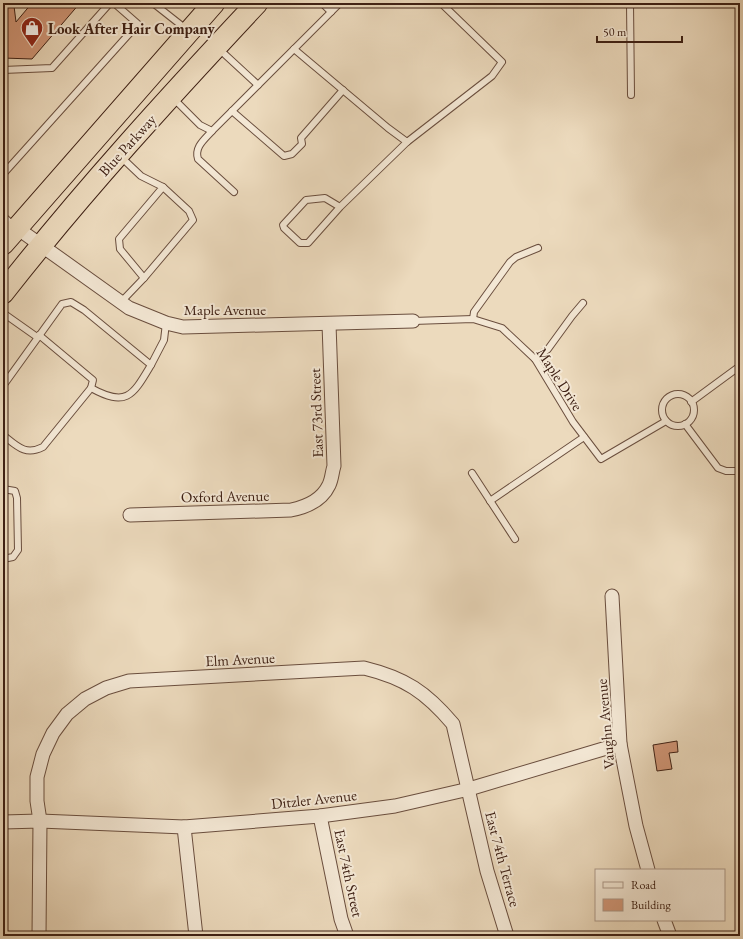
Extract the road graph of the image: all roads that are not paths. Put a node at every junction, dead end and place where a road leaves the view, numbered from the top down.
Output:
1 (110, 3) edge
2 (114, 3) edge
3 (153, 3) edge
4 (214, 3) edge
5 (257, 3) edge
6 (322, 3) edge
7 (340, 3) edge
8 (441, 3) edge
9 (630, 3) edge
10 (331, 12) junction
11 (188, 32) junction
12 (216, 46) junction
13 (294, 49) junction
14 (3, 70) edge
15 (258, 85) junction
16 (343, 90) junction
17 (631, 95) dead end
18 (171, 96) junction
19 (232, 111) junction
20 (212, 131) junction
21 (407, 142) junction
22 (118, 155) junction
23 (3, 172) edge
24 (163, 187) junction
25 (234, 192) dead end
26 (340, 207) junction
27 (10, 222) edge
28 (3, 244) edge
29 (41, 245) junction
30 (538, 248) dead end
31 (144, 278) junction
32 (3, 294) edge
33 (120, 302) junction
34 (583, 303) dead end
35 (3, 313) edge
36 (473, 319) junction
37 (413, 321) joint
38 (166, 323) junction
39 (330, 324) junction
40 (38, 336) junction
41 (536, 359) junction
42 (151, 365) junction
43 (740, 366) edge
44 (3, 386) edge
45 (91, 388) junction
46 (691, 402) junction
47 (666, 421) junction
48 (685, 424) junction
49 (3, 435) edge
50 (584, 437) junction
51 (740, 472) edge
52 (472, 474) dead end
53 (3, 489) edge
54 (319, 498) joint
55 (490, 501) junction
56 (130, 515) dead end
57 (515, 540) dead end
58 (3, 558) edge
59 (612, 596) dead end
60 (620, 744) junction
61 (469, 789) junction
62 (320, 816) junction
63 (40, 821) junction
64 (3, 822) edge
65 (184, 827) junction
66 (648, 869) edge
67 (664, 921) edge
68 (39, 936) edge
69 (196, 936) edge
70 (347, 936) edge
71 (508, 936) edge
72 (670, 936) edge

1 - 14 lane
2 - 23 lane
3 - 11 lane
4 - 11 highway, Blue Parkway
5 - 12 highway, Blue Parkway
6 - 10 lane
7 - 10 lane
8 - 21 lane
9 - 17 lane
10 - 13 lane
11 - 27 highway, Blue Parkway
12 - 15 lane
12 - 18 highway, Blue Parkway
13 - 15 lane
13 - 16 lane
15 - 19 lane
16 - 19 lane
16 - 21 lane
18 - 20 lane
18 - 22 highway, Blue Parkway
19 - 20 lane
20 - 25 lane
21 - 26 lane
22 - 24 lane
22 - 29 highway, Blue Parkway
24 - 31 lane
24 - 31 lane
26 - 26 lane
27 - 28 highway, Blue Parkway
27 - 29 street, Maple Avenue
29 - 32 highway, Blue Parkway
29 - 33 street, Maple Avenue
30 - 36 lane
31 - 33 lane
33 - 38 street, Maple Avenue
34 - 41 lane
35 - 40 lane
36 - 37 lane, Maple Drive
36 - 41 lane, Maple Drive
37 - 39 street, Maple Avenue
38 - 39 street, Maple Avenue
38 - 42 lane
39 - 54 street, East 73rd Street
40 - 42 lane
40 - 44 lane
40 - 45 lane
41 - 50 lane, Maple Drive
42 - 45 lane
43 - 46 lane
45 - 49 lane
46 - 47 lane
46 - 48 lane
47 - 48 lane
47 - 50 lane, Maple Drive
48 - 51 lane
50 - 55 lane
52 - 55 lane
53 - 58 lane
54 - 56 street, Oxford Avenue
55 - 57 lane
59 - 60 street, Vaughn Avenue
60 - 61 street, Ditzler Avenue
60 - 66 street, Vaughn Avenue
61 - 62 street, Ditzler Avenue
61 - 63 street, Elm Avenue
61 - 71 street, East 74th Terrace
62 - 65 street, Ditzler Avenue
62 - 70 street, East 74th Street
63 - 64 street, Ditzler Avenue
63 - 65 street, Ditzler Avenue
63 - 68 street
65 - 69 street
67 - 72 street

